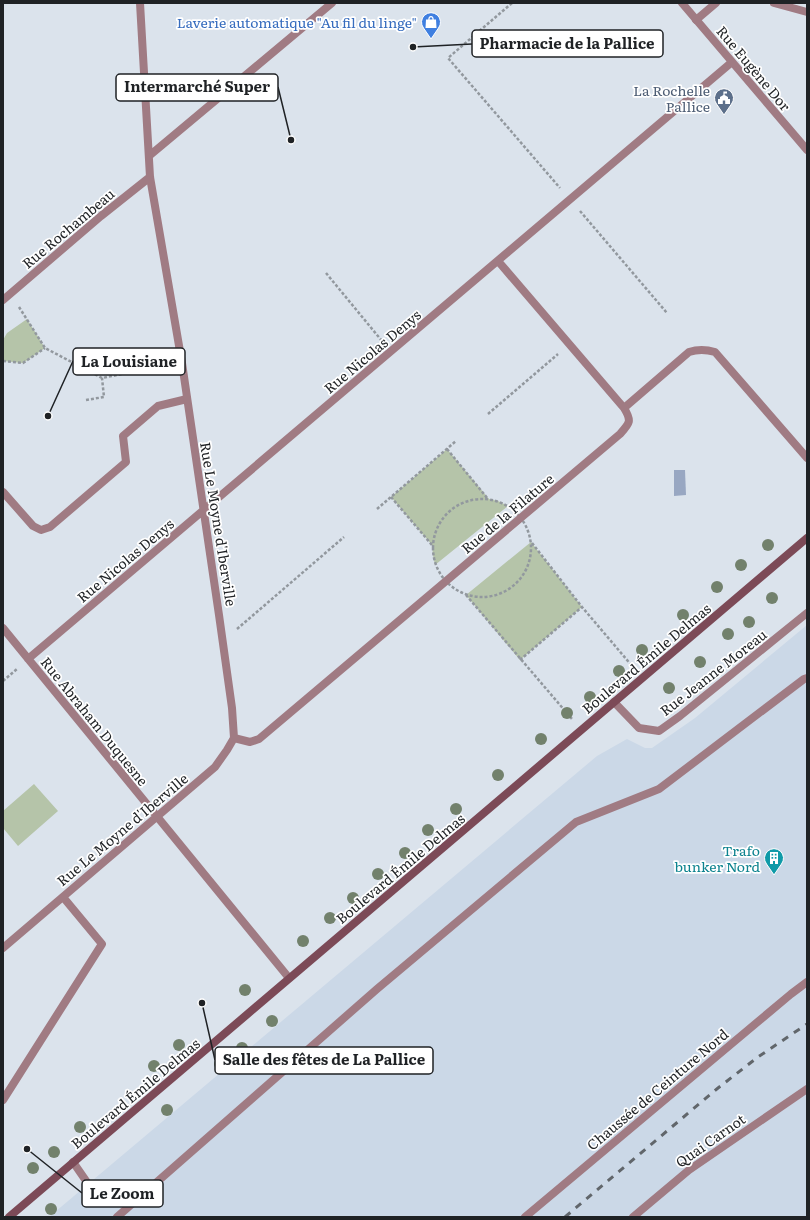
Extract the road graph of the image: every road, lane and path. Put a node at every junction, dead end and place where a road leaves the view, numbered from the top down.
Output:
1 (140, 3) edge
2 (332, 3) edge
3 (512, 3) edge
4 (682, 3) edge
5 (716, 3) edge
6 (774, 3) edge
7 (807, 12) edge
8 (696, 20) junction
9 (732, 62) junction
10 (807, 150) edge
11 (149, 156) junction
12 (150, 177) junction
13 (570, 200) junction
14 (498, 261) junction
15 (326, 273) dead end
16 (11, 293) junction
17 (3, 300) edge
18 (667, 313) dead end
19 (570, 344) junction
20 (45, 348) junction
21 (391, 352) junction
22 (3, 361) edge
23 (182, 363) junction
24 (102, 378) junction
25 (86, 400) dead end
26 (187, 400) junction
27 (624, 408) junction
28 (488, 414) dead end
29 (456, 441) dead end
30 (447, 449) junction
31 (807, 458) edge
32 (3, 492) edge
33 (391, 497) junction
34 (489, 499) dead end
35 (377, 509) dead end
36 (203, 511) junction
37 (344, 537) dead end
38 (807, 538) edge
39 (531, 542) dead end
40 (432, 545) dead end
41 (466, 595) dead end
42 (582, 607) junction
43 (807, 613) edge
44 (3, 628) edge
45 (222, 641) junction
46 (28, 659) junction
47 (520, 660) junction
48 (643, 678) junction
49 (807, 678) edge
50 (614, 702) junction
51 (581, 730) junction
52 (234, 738) junction
53 (157, 817) junction
54 (63, 897) junction
55 (3, 948) edge
56 (290, 978) junction
57 (807, 982) edge
58 (807, 1089) edge
59 (3, 1100) edge
60 (73, 1162) junction
61 (98, 1202) dead end
62 (9, 1217) edge
63 (117, 1217) edge
64 (525, 1217) edge
65 (633, 1217) edge

1 - 11 street, Rue Le Moyne d'Iberville
2 - 11 street
3 - 13 path
4 - 8 street, Rue Eugène Dor
5 - 8 street
6 - 7 street
8 - 9 street, Rue Eugène Dor
9 - 10 street, Rue Eugène Dor
9 - 13 street, Rue Nicolas Denys
11 - 12 street, Rue Le Moyne d'Iberville
12 - 16 street, Rue Rochambeau
12 - 23 street, Rue Le Moyne d'Iberville
13 - 14 street, Rue Nicolas Denys
13 - 18 path
14 - 19 street
14 - 21 street, Rue Nicolas Denys
15 - 21 path
16 - 17 street, Rue Rochambeau
16 - 20 path
19 - 27 street
19 - 28 path
20 - 22 path
20 - 24 path
21 - 36 street, Rue Nicolas Denys
23 - 24 path
23 - 26 street, Rue Le Moyne d'Iberville
24 - 25 path
26 - 32 street
26 - 36 street, Rue Le Moyne d'Iberville
27 - 31 street
27 - 52 street, Rue de la Filature
29 - 30 path
30 - 33 path
30 - 34 path
33 - 35 path
33 - 40 path
36 - 45 street, Rue Le Moyne d'Iberville
36 - 46 street, Rue Nicolas Denys
37 - 45 path
38 - 48 main road, Boulevard Émile Delmas
39 - 42 path
41 - 47 path
42 - 47 path
42 - 48 path
43 - 50 street, Rue Jeanne Moreau
44 - 46 street, Rue Abraham Duquesne
45 - 52 street, Rue Le Moyne d'Iberville
46 - 53 street, Rue Abraham Duquesne
47 - 51 path
48 - 50 main road, Boulevard Émile Delmas
49 - 63 street
50 - 51 main road, Boulevard Émile Delmas
51 - 56 main road, Boulevard Émile Delmas
52 - 53 street, Rue Le Moyne d'Iberville
53 - 54 street, Rue Le Moyne d'Iberville
53 - 56 street, Rue Abraham Duquesne
54 - 55 street, Rue Le Moyne d'Iberville
54 - 59 street
56 - 60 main road, Boulevard Émile Delmas
57 - 64 street, Chaussée de Ceinture Nord
58 - 65 street, Quai Carnot
60 - 61 street
60 - 62 main road, Boulevard Émile Delmas

